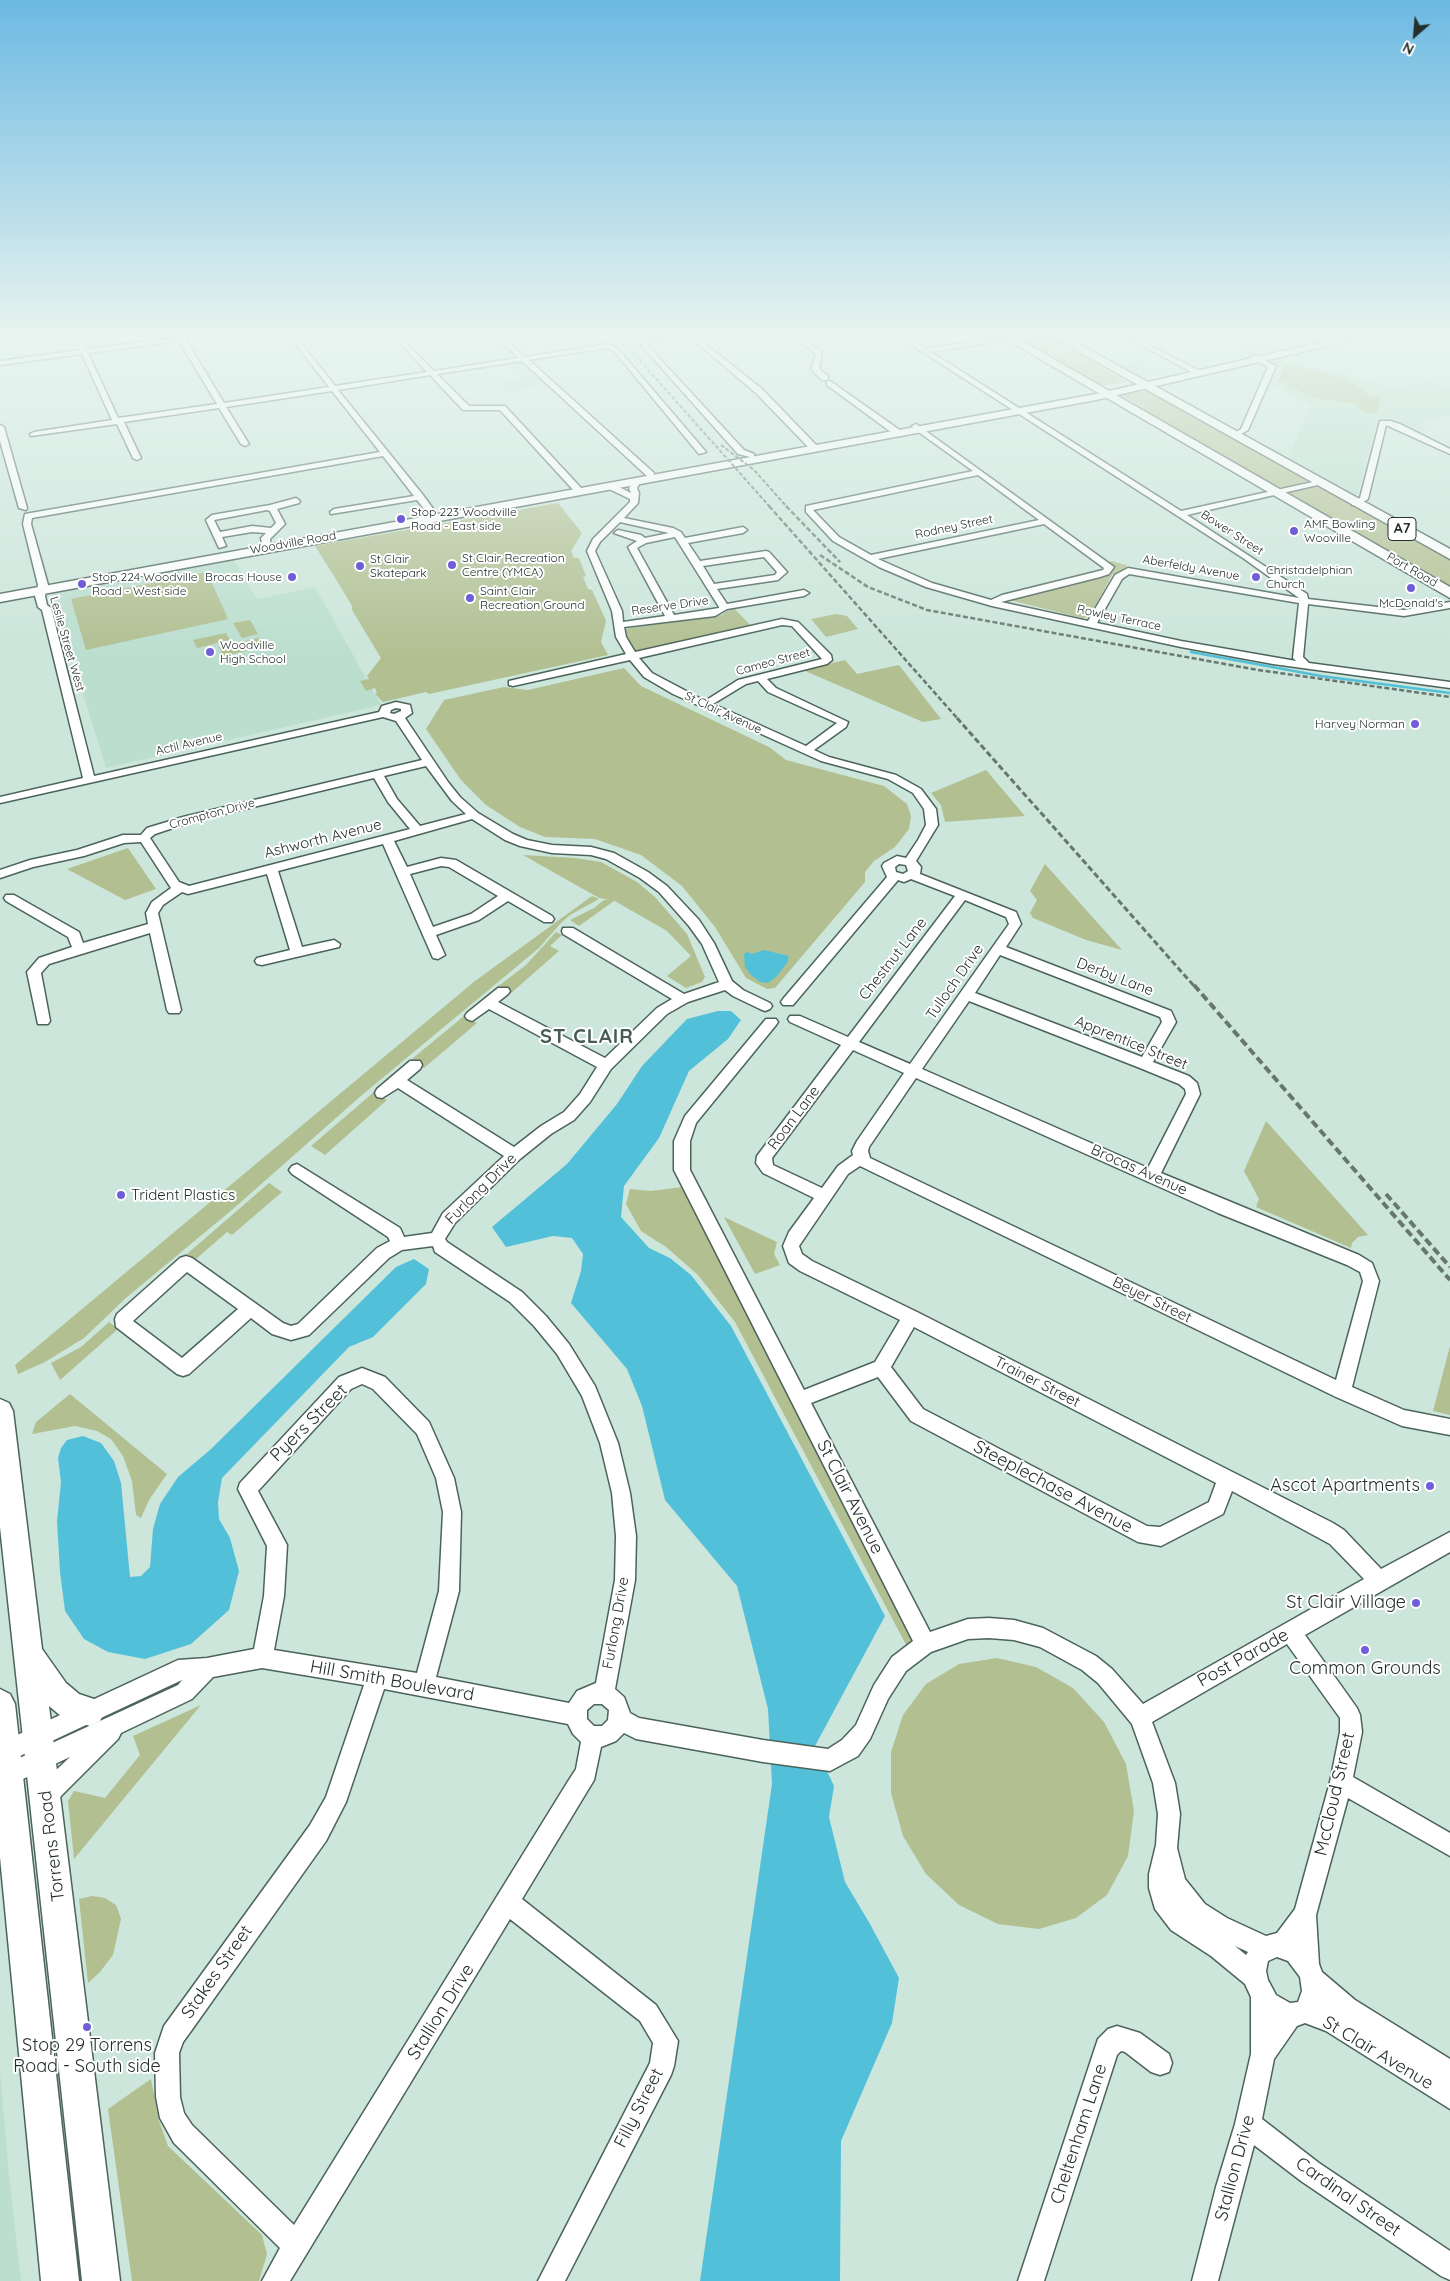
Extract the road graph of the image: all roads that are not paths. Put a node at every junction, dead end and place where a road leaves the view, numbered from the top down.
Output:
1 (4, 444) edge
2 (131, 444) edge
3 (379, 444) edge
4 (538, 444) edge
5 (618, 444) edge
6 (696, 444) edge
7 (734, 444) edge
8 (811, 444) edge
9 (826, 444) edge
10 (941, 444) edge
11 (1070, 444) edge
12 (1196, 444) edge
13 (1253, 444) edge
14 (1378, 444) edge
15 (1435, 444) edge
16 (813, 447) junction
17 (702, 452) dead end
18 (1450, 452) edge
19 (386, 453) junction
20 (744, 455) junction
21 (137, 458) dead end
22 (980, 472) junction
23 (651, 475) junction
24 (637, 481) junction
25 (1320, 482) junction
26 (610, 486) junction
27 (583, 490) junction
28 (1278, 492) junction
29 (420, 497) junction
30 (634, 498) junction
31 (296, 501) dead end
32 (1355, 502) junction
33 (270, 508) junction
34 (25, 512) junction
35 (334, 512) dead end
36 (1180, 514) junction
37 (436, 517) junction
38 (618, 519) junction
39 (1045, 520) junction
40 (279, 529) junction
41 (743, 530) dead end
42 (618, 533) dead end
43 (217, 535) junction
44 (681, 537) junction
45 (643, 541) junction
46 (222, 546) dead end
47 (267, 548) junction
48 (1450, 556) edge
49 (869, 558) junction
50 (698, 564) junction
51 (711, 587) junction
52 (43, 590) junction
53 (804, 593) dead end
54 (1450, 593) edge
55 (0, 598) edge
56 (1450, 600) edge
57 (1303, 601) junction
58 (992, 603) junction
59 (1450, 605) edge
60 (724, 607) junction
61 (1428, 610) junction
62 (671, 619) junction
63 (618, 625) junction
64 (1091, 625) junction
65 (632, 656) junction
66 (1305, 665) junction
67 (760, 677) junction
68 (513, 683) dead end
69 (1450, 685) edge
70 (705, 705) junction
71 (806, 751) junction
72 (428, 762) junction
73 (377, 773) junction
74 (89, 780) junction
75 (0, 800) edge
76 (474, 815) junction
77 (418, 831) junction
78 (144, 838) junction
79 (387, 840) junction
80 (908, 862) junction
81 (271, 868) junction
82 (403, 872) junction
83 (0, 874) edge
84 (895, 876) junction
85 (912, 876) junction
86 (180, 888) junction
87 (508, 895) junction
88 (963, 895) junction
89 (10, 898) dead end
90 (548, 919) dead end
91 (154, 927) junction
92 (568, 930) dead end
93 (428, 933) junction
94 (334, 944) dead end
95 (79, 948) junction
96 (998, 949) junction
97 (297, 953) junction
98 (438, 955) dead end
99 (262, 961) dead end
100 (727, 984) junction
101 (502, 991) dead end
102 (965, 994) junction
103 (683, 999) junction
104 (788, 1002) junction
105 (488, 1003) junction
106 (174, 1010) dead end
107 (768, 1014) junction
108 (472, 1016) dead end
109 (795, 1019) junction
110 (43, 1021) dead end
111 (850, 1042) junction
112 (1145, 1064) junction
113 (416, 1065) dead end
114 (606, 1065) junction
115 (913, 1070) junction
116 (397, 1080) junction
117 (382, 1093) dead end
118 (515, 1155) junction
119 (861, 1158) junction
120 (297, 1170) dead end
121 (1152, 1175) junction
122 (824, 1196) junction
123 (437, 1239) junction
124 (399, 1244) junction
125 (250, 1308) junction
126 (911, 1317) junction
127 (880, 1368) junction
128 (1342, 1392) junction
129 (800, 1399) junction
130 (0, 1411) edge
131 (1450, 1427) edge
132 (1227, 1479) junction
133 (1450, 1541) edge
134 (1380, 1581) junction
135 (1290, 1631) junction
136 (925, 1644) junction
137 (29, 1656) junction
138 (262, 1658) junction
139 (207, 1668) junction
140 (377, 1678) junction
141 (424, 1685) junction
142 (604, 1693) junction
143 (0, 1704) edge
144 (90, 1711) junction
145 (577, 1715) junction
146 (1140, 1717) junction
147 (618, 1718) junction
148 (121, 1723) junction
149 (592, 1737) junction
150 (40, 1748) junction
151 (6, 1764) junction
152 (1341, 1782) junction
153 (46, 1796) junction
154 (1167, 1845) junction
155 (1450, 1845) edge
156 (508, 1903) junction
157 (1305, 1915) junction
158 (1273, 1947) junction
159 (1310, 1973) junction
160 (1259, 1987) junction
161 (1297, 2013) junction
162 (1264, 2054) junction
163 (1160, 2063) dead end
164 (1450, 2073) edge
165 (1450, 2097) edge
166 (1248, 2124) junction
167 (296, 2246) junction
168 (1450, 2267) edge
169 (60, 2281) edge
170 (101, 2281) edge
171 (275, 2281) edge
172 (551, 2281) edge
173 (1031, 2281) edge
174 (1205, 2281) edge

1 - 34 street, Leslie Street West
2 - 21 street
3 - 19 street
4 - 27 street
5 - 23 street
6 - 17 street
7 - 20 street
8 - 16 street
9 - 16 main road, Woodville Road
10 - 22 street
11 - 36 street, Bower Street
12 - 28 highway, Port Road / A7
13 - 25 highway, A7
14 - 32 street
15 - 18 street
16 - 20 main road, Woodville Road
16 - 24 main road, Woodville Road
19 - 29 street
19 - 34 street
20 - 23 main road, Woodville Road
22 - 39 street
22 - 49 street, Rowley Terrace
23 - 27 main road, Woodville Road
24 - 26 main road, Woodville Road
24 - 30 street, St Clair Avenue
25 - 28 street
25 - 32 highway, A7
26 - 27 main road, Woodville Road
26 - 30 street
27 - 37 main road, Woodville Road
28 - 36 street
28 - 54 highway, Port Road / A7
29 - 35 street
29 - 37 street
30 - 38 street, St Clair Avenue
31 - 33 street
32 - 48 highway, A7
33 - 40 street
33 - 43 street
34 - 52 street, Leslie Street West
36 - 57 street, Bower Street
37 - 47 main road, Woodville Road
38 - 44 street
38 - 63 street, St Clair Avenue
39 - 49 street, Rodney Street
39 - 58 street
40 - 43 street
40 - 47 street
41 - 44 street
42 - 45 street
43 - 46 street
44 - 45 street
44 - 50 street, Reserve Drive
45 - 62 street
47 - 52 main road, Woodville Road
49 - 58 street, Rowley Terrace
50 - 51 street, Reserve Drive
50 - 51 street
51 - 60 street, Reserve Drive
52 - 55 main road, Woodville Road
52 - 74 street, Leslie Street West
53 - 60 street
56 - 61 street, Aberfeldy Avenue
57 - 61 street, Aberfeldy Avenue
57 - 64 street, Aberfeldy Avenue
57 - 66 street
58 - 64 street, Rowley Terrace
59 - 61 street, Aberfeldy Avenue
60 - 62 street, Reserve Drive
62 - 63 street, Reserve Drive
63 - 65 street, St Clair Avenue
64 - 66 street, Rowley Terrace
65 - 67 street, Cameo Street
65 - 68 street
65 - 70 street, St Clair Avenue
66 - 69 street, Rowley Terrace
67 - 70 street, Cameo Street
67 - 71 street
70 - 71 street, St Clair Avenue
71 - 80 street, St Clair Avenue
72 - 73 street, Crompton Drive
72 - 74 street, Actil Avenue
72 - 76 street
73 - 77 street
73 - 78 street, Crompton Drive
74 - 75 street, Actil Avenue
76 - 77 street, Ashworth Avenue
76 - 100 street
77 - 79 street, Ashworth Avenue
78 - 83 street, Crompton Drive
78 - 86 street
79 - 81 street, Ashworth Avenue
79 - 82 street
80 - 84 street
80 - 85 street
81 - 86 street, Ashworth Avenue
81 - 97 street
82 - 87 street
82 - 93 street
84 - 85 street
84 - 104 street
85 - 88 street, Tulloch Drive
86 - 91 street
87 - 90 street
87 - 93 street
88 - 96 street, Tulloch Drive
88 - 111 street, Chestnut Lane
89 - 95 street
91 - 95 street
91 - 106 street
92 - 103 street
93 - 98 street
94 - 97 street
95 - 110 street
96 - 102 street, Tulloch Drive
96 - 112 street, Derby Lane
97 - 99 street
100 - 103 street, Furlong Drive
100 - 107 street
101 - 105 street
102 - 112 street, Apprentice Street
102 - 115 street, Tulloch Drive
103 - 114 street, Furlong Drive
104 - 107 street
104 - 109 street
105 - 108 street
105 - 114 street
107 - 109 street
107 - 129 street, St Clair Avenue
109 - 111 street, Brocas Avenue
111 - 115 street, Brocas Avenue
111 - 122 street, Roan Lane
112 - 121 street, Apprentice Street
113 - 116 street
114 - 118 street, Furlong Drive
115 - 119 street, Tulloch Drive
115 - 121 street, Brocas Avenue
116 - 117 street
116 - 118 street
118 - 123 street, Furlong Drive
119 - 122 street, Trainer Street
119 - 128 street, Beyer Street
120 - 124 street
121 - 128 street, Brocas Avenue
122 - 126 street, Trainer Street
123 - 124 street
123 - 142 street, Furlong Drive
124 - 125 street
125 - 125 street
126 - 127 street
126 - 132 street, Trainer Street
127 - 129 street
127 - 132 street, Steeplechase Avenue
128 - 131 street, Beyer Street
129 - 136 street, St Clair Avenue
130 - 137 main road, Torrens Road
132 - 134 street, Trainer Street
133 - 134 street, Post Parade
134 - 135 street, Post Parade
135 - 146 street, Post Parade
135 - 152 street, McCloud Street
136 - 146 street
136 - 147 street
137 - 144 main road
137 - 150 main road, Torrens Road
138 - 139 street, Hill Smith Boulevard
138 - 140 street, Hill Smith Boulevard
138 - 141 street, Pyers Street
139 - 144 street, Hill Smith Boulevard
139 - 148 street, Hill Smith Boulevard
140 - 141 street, Hill Smith Boulevard
140 - 167 street, Stakes Street
141 - 145 street, Hill Smith Boulevard
142 - 145 street
142 - 147 street
143 - 151 main road
144 - 150 street, Hill Smith Boulevard
145 - 149 street
146 - 154 street
147 - 149 street
148 - 150 street, Hill Smith Boulevard
148 - 153 street, Hill Smith Boulevard
149 - 156 street, Stallion Drive
150 - 151 street, Hill Smith Boulevard
150 - 153 main road, Torrens Road
151 - 169 main road
152 - 155 street
152 - 157 street, McCloud Street
153 - 170 main road, Torrens Road
154 - 158 street
154 - 160 street
156 - 167 street, Stallion Drive
156 - 172 street, Filly Street
157 - 158 street, McCloud Street
157 - 159 street, McCloud Street
158 - 159 street
158 - 160 street
159 - 161 street
159 - 164 street, St Clair Avenue
160 - 161 street
160 - 162 street, Stallion Drive
161 - 162 street, Stallion Drive
161 - 165 street, St Clair Avenue
162 - 166 street, Stallion Drive
163 - 173 street, Cheltenham Lane
166 - 168 street, Cardinal Street
166 - 174 street, Stallion Drive
167 - 171 street, Stallion Drive

